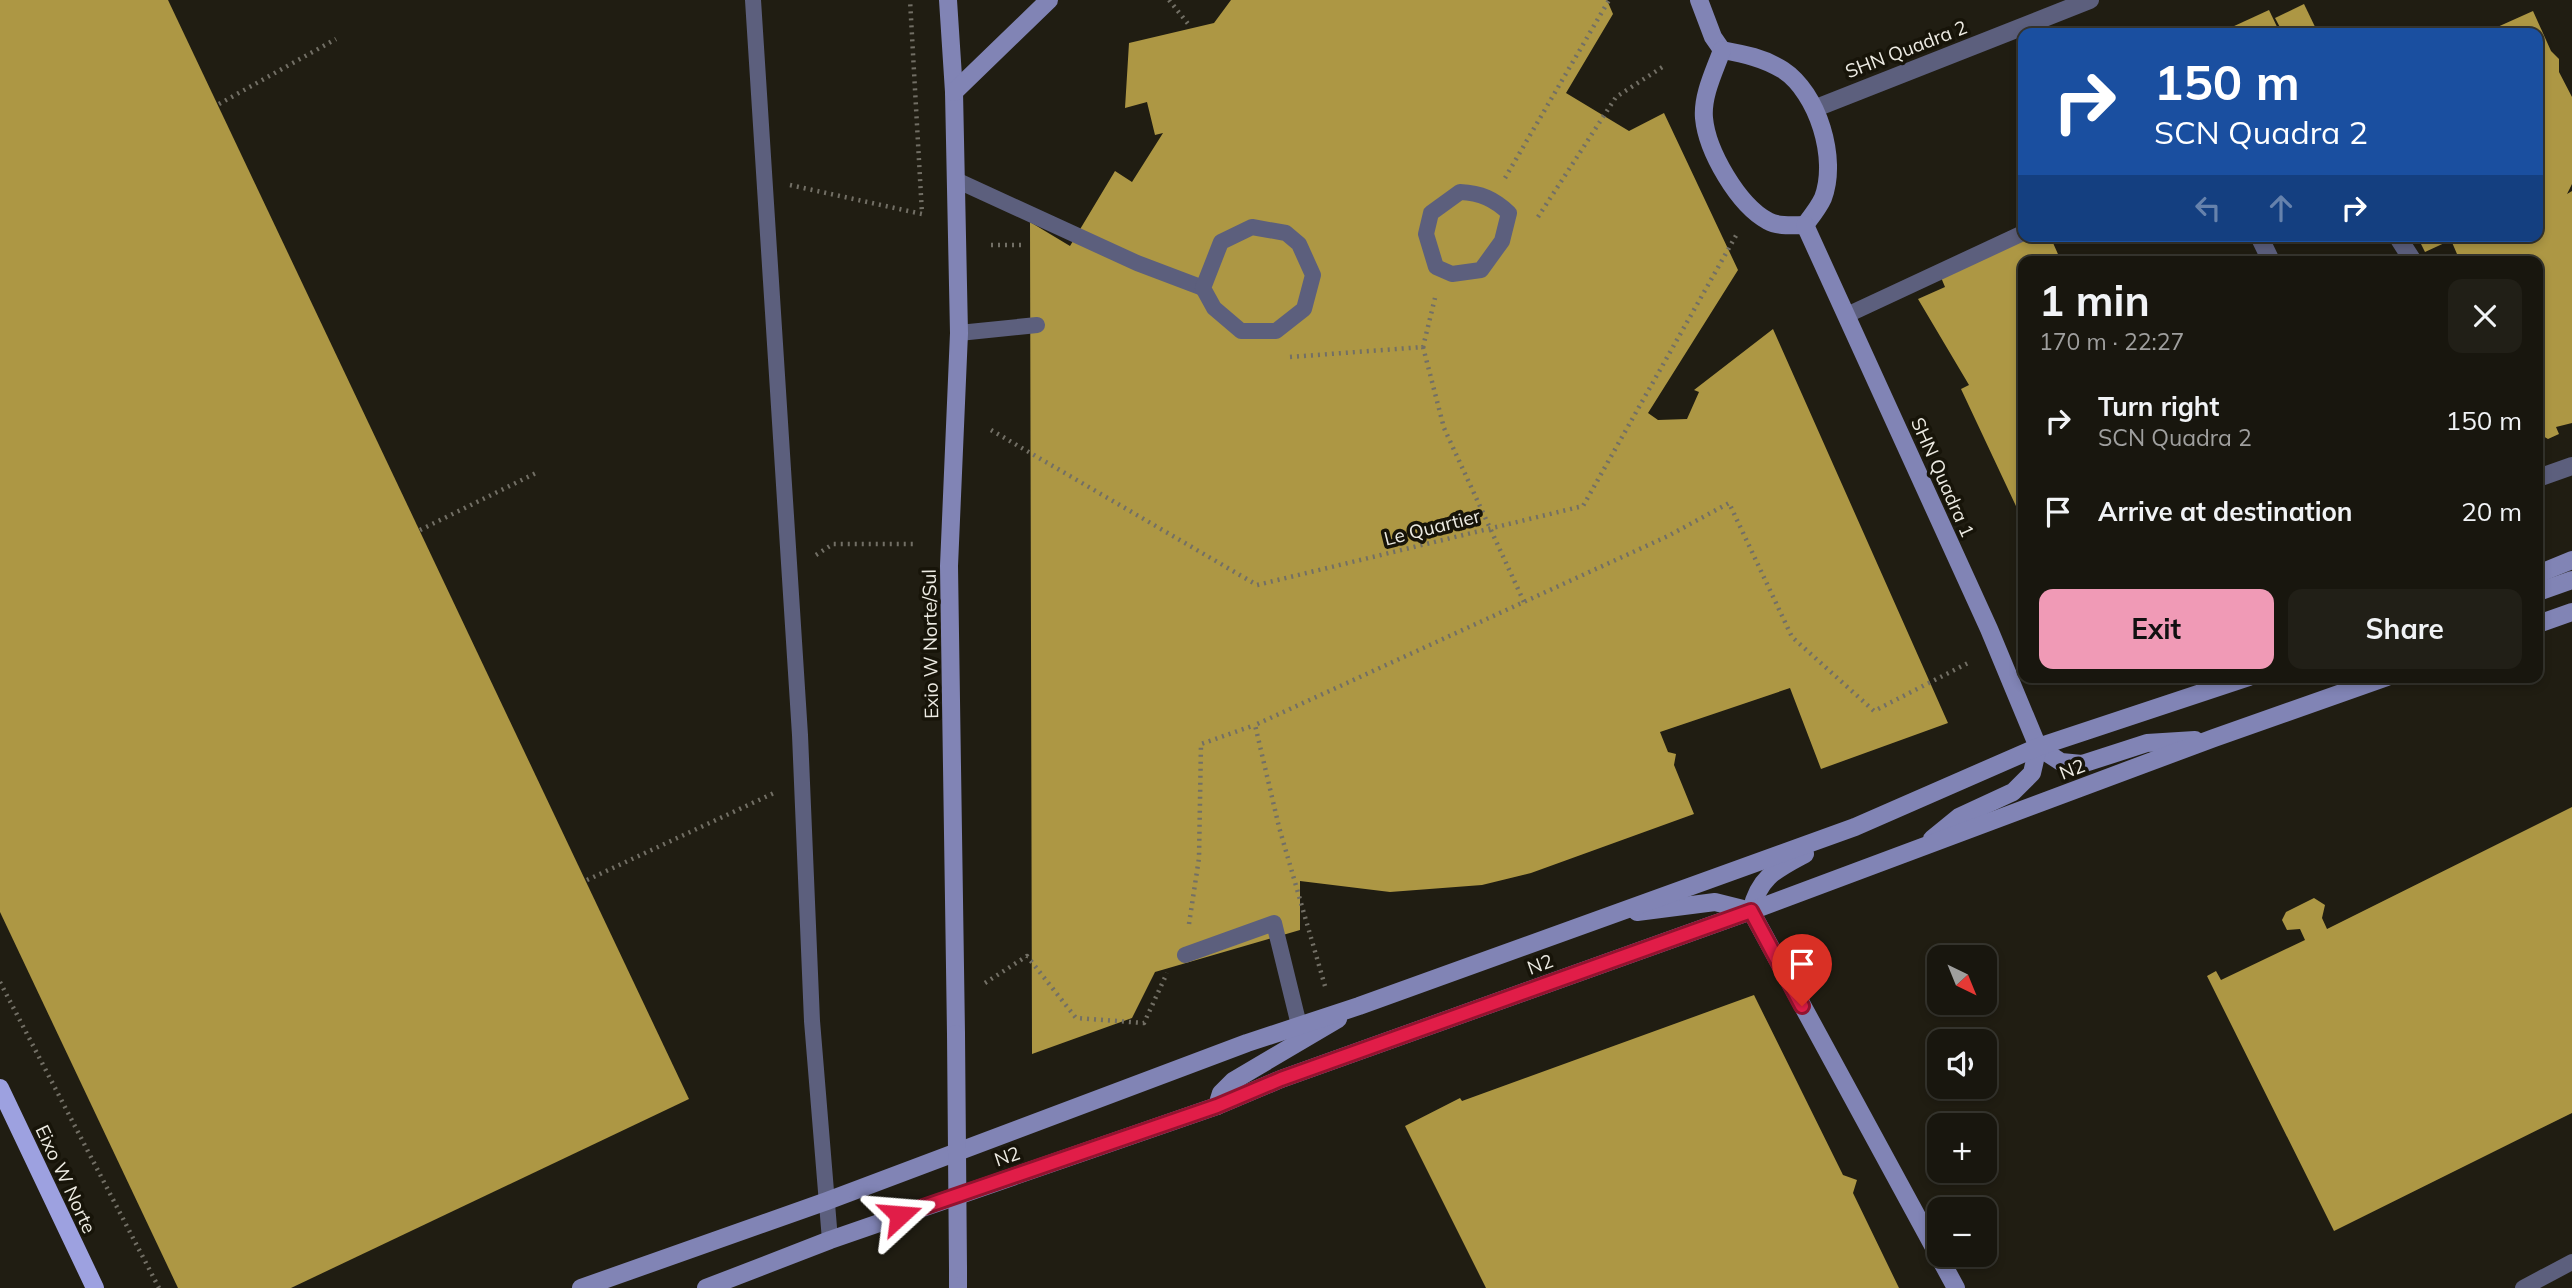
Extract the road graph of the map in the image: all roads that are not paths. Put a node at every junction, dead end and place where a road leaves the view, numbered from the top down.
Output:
1 (753, 0) edge
2 (948, 0) edge
3 (1049, 0) edge
4 (1699, 0) edge
5 (2090, 0) edge
6 (2018, 28) edge
7 (2018, 28) edge
8 (1722, 50) junction
9 (954, 92) junction
10 (1816, 107) junction
11 (956, 180) junction
12 (1438, 205) joint
13 (1805, 226) junction
14 (2018, 235) edge
15 (1203, 288) junction
16 (1847, 315) junction
17 (1037, 325) dead end
18 (959, 333) junction
19 (2572, 466) edge
20 (2543, 476) edge
21 (2572, 560) edge
22 (2543, 572) edge
23 (2572, 580) edge
24 (2543, 590) edge
25 (2572, 612) edge
26 (2543, 622) edge
27 (2231, 683) edge
28 (2371, 683) edge
29 (2214, 738) junction
30 (2038, 747) junction
31 (1855, 827) junction
32 (1922, 848) junction
33 (1751, 911) junction
34 (1603, 916) junction
35 (1179, 957) road end
36 (1359, 1006) junction
37 (1299, 1025) junction
38 (1247, 1043) junction
39 (1269, 1062) junction
40 (1281, 1079) junction
41 (0, 1088) edge
42 (1217, 1106) junction
43 (827, 1201) junction
44 (830, 1240) junction
45 (2572, 1262) edge
46 (94, 1288) edge
47 (581, 1288) edge
48 (706, 1288) edge
49 (958, 1288) edge
50 (1956, 1288) edge
51 (2523, 1288) edge

1 - 43 lane
2 - 9 main road, Exio W Norte/Sul
3 - 9 main road
4 - 8 main road
5 - 7 street, SHN Quadra 2
6 - 10 street, SHN Quadra 2
8 - 10 main road
8 - 13 main road
9 - 11 main road, Exio W Norte/Sul
10 - 13 main road
11 - 15 lane
11 - 18 main road, Exio W Norte/Sul
12 - 12 lane
13 - 16 main road, SHN Quadra 1
14 - 16 lane
15 - 15 lane
16 - 30 main road, SHN Quadra 1
17 - 18 lane
18 - 49 main road, Exio W Norte/Sul, bridge
19 - 20 street
21 - 22 main road
23 - 24 main road
25 - 26 main road
27 - 30 main road, N2
28 - 29 main road, N2
29 - 30 main road
29 - 32 main road, N2
30 - 31 main road, N2
30 - 32 main road
31 - 33 main road
31 - 34 main road, N2
32 - 33 main road, N2
33 - 34 main road
33 - 40 main road, N2
33 - 50 main road
34 - 36 main road, N2
35 - 37 lane
36 - 37 main road, N2
36 - 39 main road
37 - 38 main road, N2
38 - 39 main road
38 - 43 main road, N2
39 - 40 main road
39 - 42 main road
40 - 42 main road, N2
41 - 46 main road, Eixo W Norte
42 - 44 main road, N2
43 - 44 lane
43 - 47 main road, N2
44 - 48 main road, N2
45 - 51 lane

